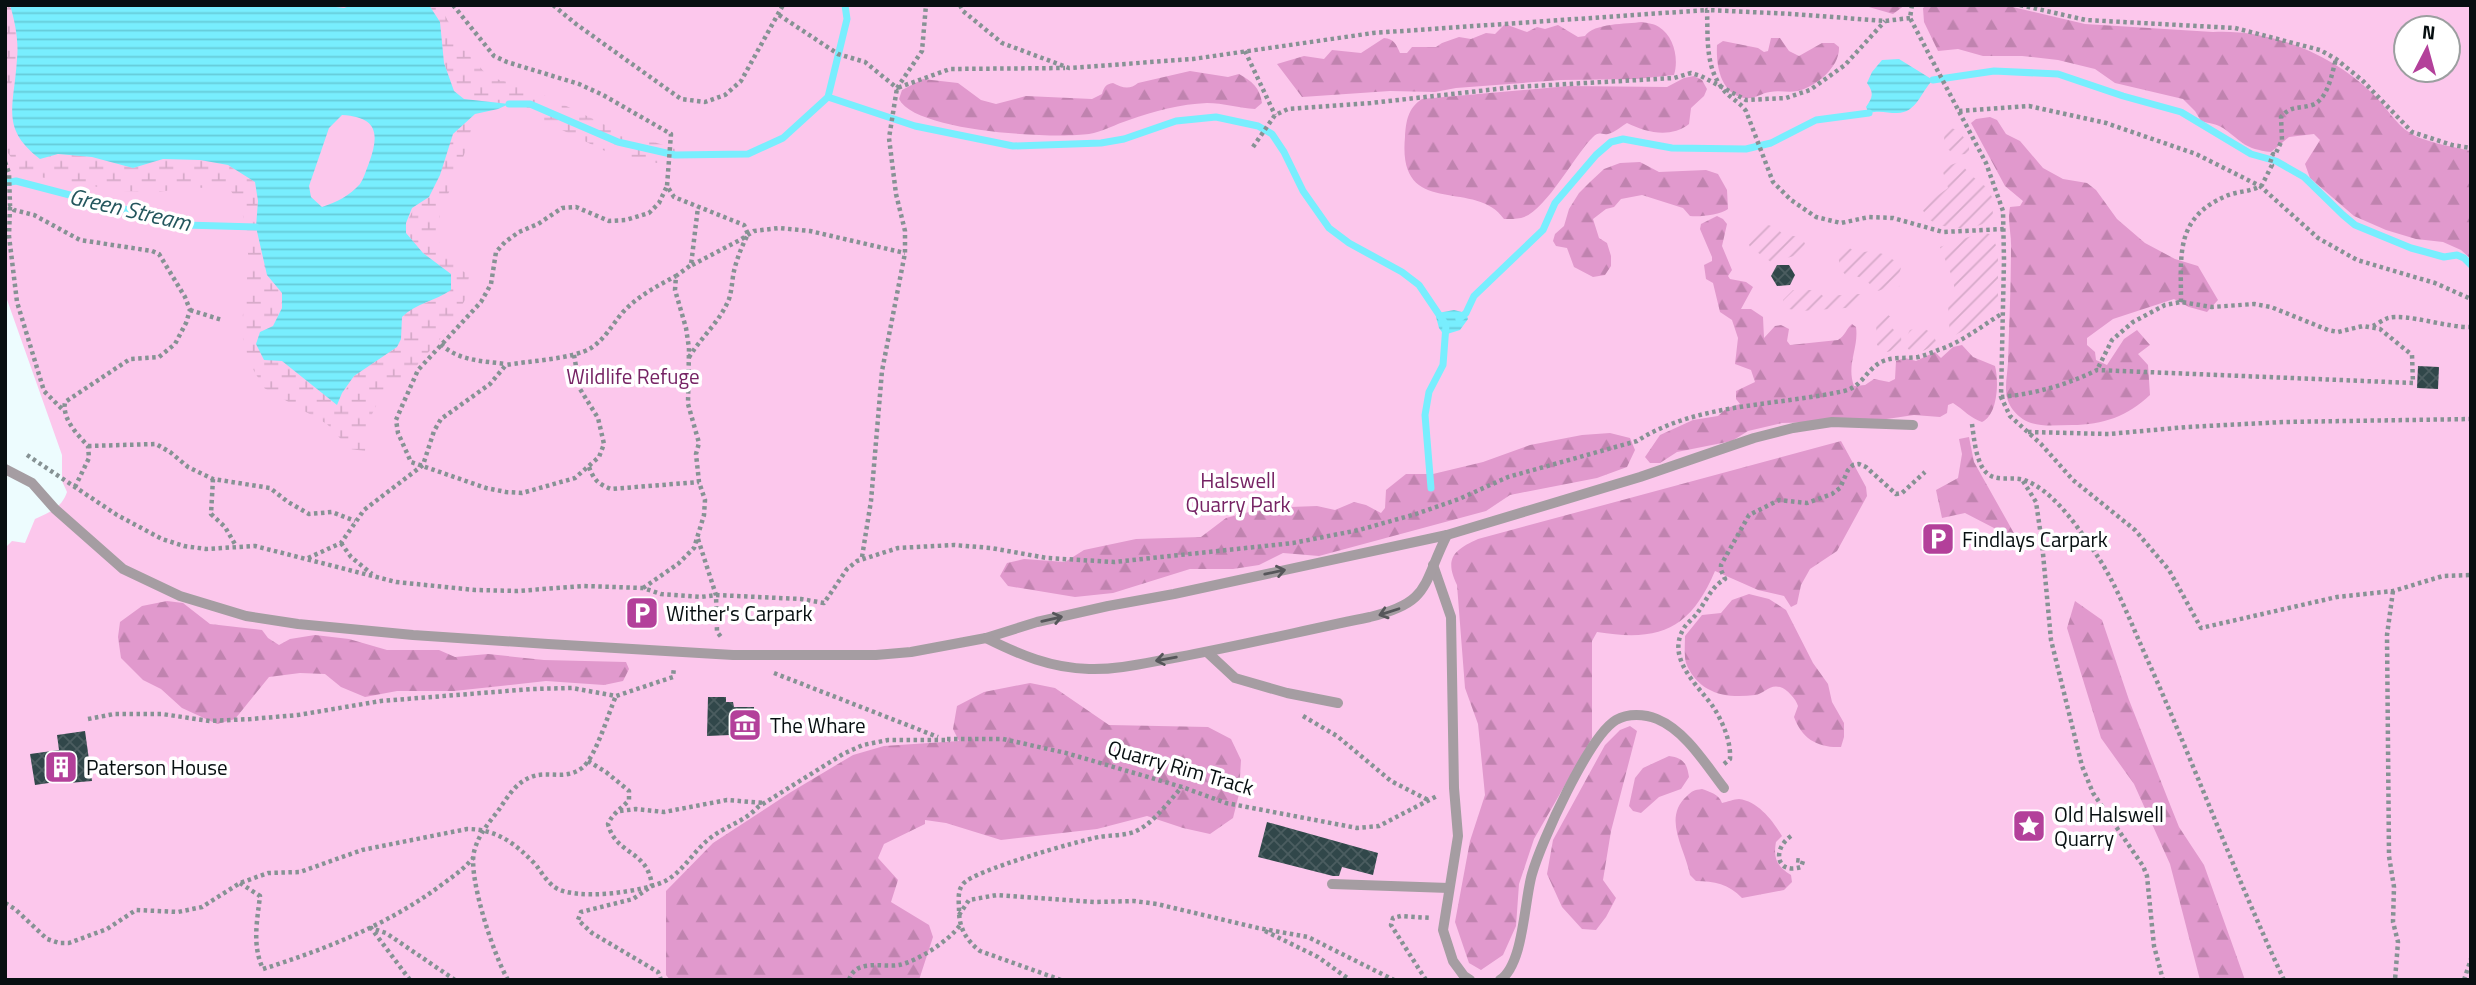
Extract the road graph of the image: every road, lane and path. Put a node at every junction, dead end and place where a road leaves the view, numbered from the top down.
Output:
1 (453, 5) edge
2 (553, 5) edge
3 (783, 5) edge
4 (926, 5) edge
5 (960, 5) edge
6 (2020, 5) edge
7 (1913, 6) edge
8 (1707, 10) junction
9 (779, 15) junction
10 (1910, 18) junction
11 (1885, 21) junction
12 (1245, 51) junction
13 (2336, 59) junction
14 (1069, 68) junction
15 (1720, 85) junction
16 (897, 88) junction
17 (1959, 111) junction
18 (1275, 115) junction
19 (1253, 147) dead end
20 (2471, 148) edge
21 (5, 162) edge
22 (667, 186) junction
23 (2260, 186) junction
24 (10, 205) junction
25 (698, 207) junction
26 (2004, 229) junction
27 (748, 234) junction
28 (905, 253) junction
29 (691, 265) junction
30 (676, 276) junction
31 (2471, 299) edge
32 (2181, 302) junction
33 (190, 310) junction
34 (2003, 313) junction
35 (222, 320) dead end
36 (2372, 326) junction
37 (2471, 327) edge
38 (441, 344) junction
39 (573, 355) junction
40 (688, 359) junction
41 (506, 365) junction
42 (2097, 370) junction
43 (2001, 397) junction
44 (63, 411) junction
45 (2471, 419) edge
46 (1972, 424) dead end
47 (1913, 425) dead end
48 (2027, 432) junction
49 (88, 446) junction
50 (27, 455) dead end
51 (423, 465) junction
52 (589, 467) junction
53 (5, 469) edge
54 (1925, 472) dead end
55 (213, 479) junction
56 (2023, 480) junction
57 (699, 482) junction
58 (75, 487) junction
59 (355, 521) junction
60 (1447, 535) junction
61 (698, 539) junction
62 (341, 543) junction
63 (237, 546) junction
64 (862, 558) junction
65 (307, 559) junction
66 (1433, 565) junction
67 (373, 575) junction
68 (2471, 575) edge
69 (643, 588) junction
70 (2393, 592) junction
71 (716, 595) junction
72 (986, 638) junction
73 (674, 652) junction
74 (1207, 652) junction
75 (733, 655) junction
76 (766, 669) dead end
77 (1276, 690) junction
78 (616, 696) junction
79 (1338, 703) dead end
80 (88, 719) dead end
81 (950, 740) junction
82 (587, 761) junction
83 (1708, 767) junction
84 (1182, 787) junction
85 (1454, 788) junction
86 (1724, 788) dead end
87 (1428, 800) junction
88 (765, 803) junction
89 (618, 811) junction
90 (484, 829) junction
91 (1791, 836) dead end
92 (474, 858) junction
93 (1794, 860) dead end
94 (240, 883) junction
95 (1332, 884) dead end
96 (652, 886) junction
97 (1448, 888) junction
98 (5, 903) edge
99 (959, 915) junction
100 (1443, 919) junction
101 (960, 924) junction
102 (371, 928) junction
103 (1258, 928) junction
104 (2471, 959) edge
105 (410, 980) edge
106 (455, 980) edge
107 (508, 980) edge
108 (661, 980) edge
109 (849, 980) edge
110 (1061, 980) edge
111 (1350, 980) edge
112 (1394, 980) edge
113 (1426, 980) edge
114 (1470, 980) edge
115 (1500, 980) edge
116 (2162, 980) edge
117 (2284, 980) edge
118 (2395, 980) edge
119 (2465, 980) edge

1 - 22 path
2 - 9 path
3 - 9 path
4 - 16 path
5 - 14 path
6 - 13 path
7 - 10 path
8 - 11 path
8 - 12 path
8 - 15 path
9 - 16 path
10 - 11 path
10 - 17 path
11 - 15 path
12 - 14 path
12 - 18 path
13 - 20 path
13 - 23 path
14 - 16 path
15 - 18 path
15 - 26 path
16 - 28 path
17 - 23 path
17 - 26 path
18 - 19 path
21 - 24 path
22 - 25 path
22 - 38 path
23 - 31 path
23 - 32 path
24 - 33 path
24 - 44 path
25 - 27 path
25 - 29 path
26 - 34 path
27 - 28 path
27 - 29 path
27 - 40 path
28 - 64 path
29 - 30 path
30 - 39 path
30 - 40 path
32 - 36 path
32 - 42 path
33 - 35 path
33 - 44 path
34 - 43 path
34 - 64 path
36 - 37 path
36 - 42 path
38 - 41 path
38 - 51 path
39 - 41 path
39 - 52 path
40 - 57 path
41 - 51 path
42 - 43 path
43 - 48 path
44 - 49 path
45 - 48 path
46 - 56 path
47 - 60 lane
48 - 70 path
49 - 55 path
49 - 58 path
50 - 58 path
51 - 52 path
51 - 59 path
52 - 57 path
53 - 73 lane
54 - 83 path
55 - 59 path
55 - 63 path
56 - 116 path
56 - 117 path
57 - 61 path
58 - 63 path
59 - 62 path
60 - 66 lane
72 -> 60 lane
61 - 69 path
61 - 71 path
62 - 65 path
62 - 67 path
63 - 65 path
64 - 71 path
65 - 67 path
66 -> 74 lane
66 - 85 lane
67 - 69 path
68 - 70 path
69 - 71 path
70 - 118 path
71 - 75 path
74 -> 72 lane
72 - 75 lane
73 - 75 lane
73 - 78 path
74 - 77 lane
76 - 81 path, Quarry Rim Track
77 - 79 lane
77 - 87 path
78 - 80 path
78 - 82 path
81 - 84 path, Quarry Rim Track
81 - 88 path
82 - 89 path
82 - 90 path
83 - 86 lane
83 - 115 lane
84 - 87 path, Quarry Rim Track
84 - 99 path
85 - 87 path, Quarry Rim Track
85 - 97 lane
88 - 89 path
88 - 96 path
89 - 96 path
90 - 92 path
90 - 94 path
90 - 96 path
91 - 93 path
92 - 102 path
92 - 107 path
94 - 98 path
94 - 102 path
95 - 97 lane
96 - 108 path
97 - 100 lane
99 - 101 path
99 - 103 path
100 - 113 path
100 - 114 lane
101 - 109 path
101 - 110 path
102 - 105 path
102 - 106 path
103 - 111 path
103 - 112 path
104 - 119 path

